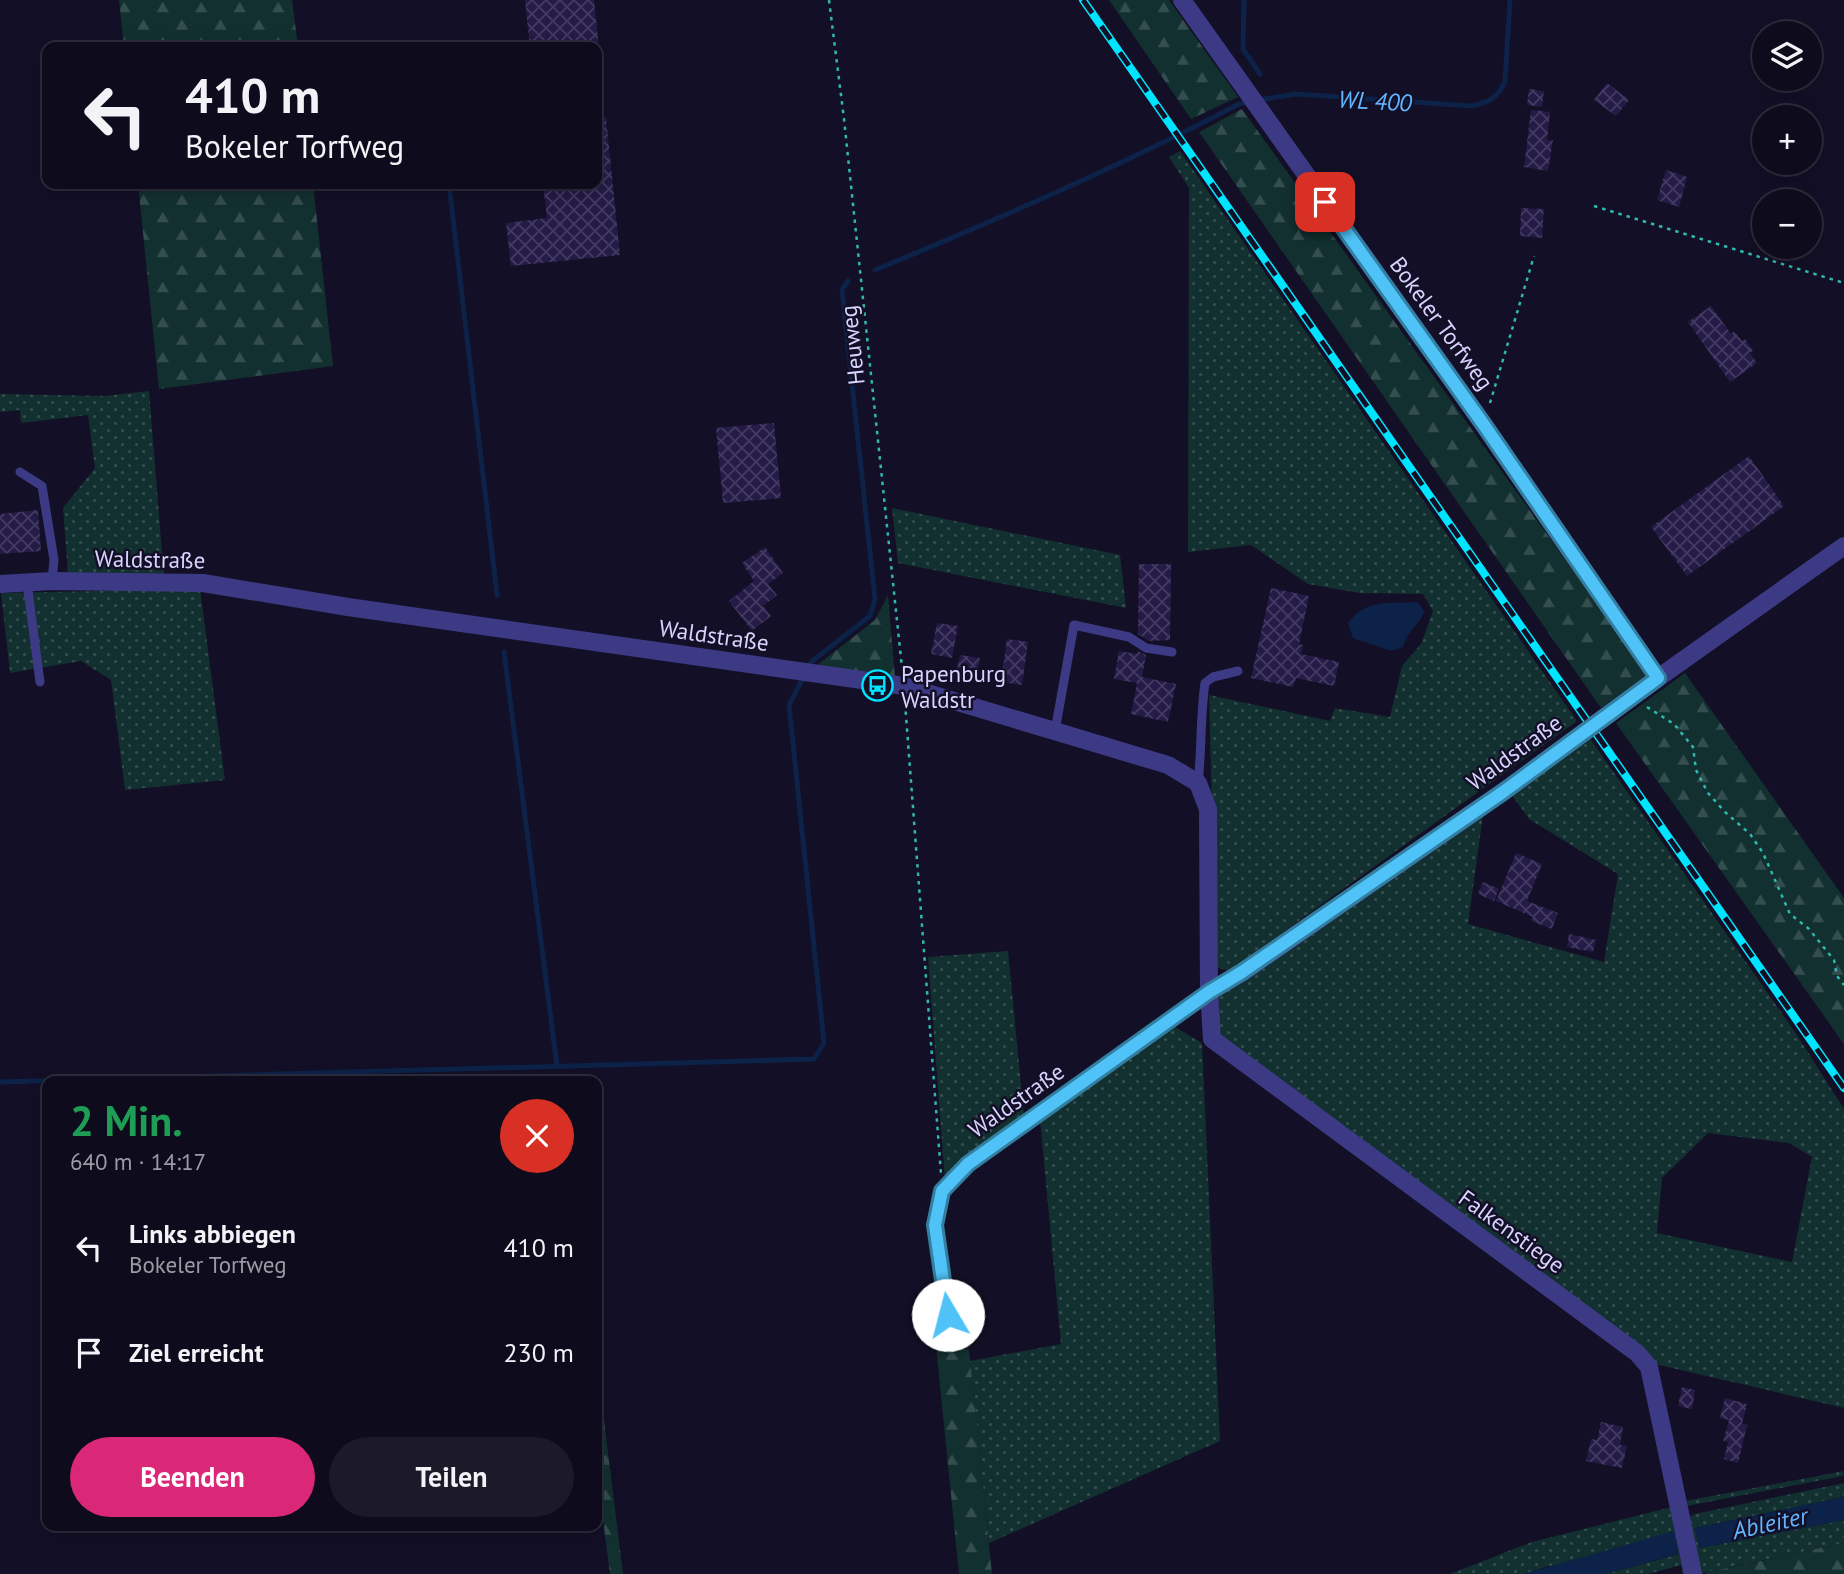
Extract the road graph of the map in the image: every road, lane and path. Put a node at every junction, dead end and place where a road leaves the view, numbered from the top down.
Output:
1 (829, 0) edge
2 (1182, 0) edge
3 (1594, 206) dead end
4 (1534, 256) dead end
5 (1844, 283) edge
6 (1484, 425) junction
7 (20, 472) dead end
8 (1844, 546) edge
9 (52, 581) junction
10 (27, 583) junction
11 (0, 584) edge
12 (1172, 652) dead end
13 (1238, 671) dead end
14 (1658, 678) junction
15 (40, 682) dead end
16 (904, 686) junction
17 (1632, 698) junction
18 (1055, 731) junction
19 (1198, 783) junction
20 (1844, 985) edge
21 (1209, 992) junction
22 (942, 1191) junction
23 (951, 1337) dead end
24 (1693, 1574) edge

1 - 16 path, Heuweg
2 - 6 street, Bokeler Torfweg
3 - 5 path
4 - 6 path
6 - 14 street, Bokeler Torfweg
7 - 9 lane
8 - 14 street, Waldstraße
9 - 10 street, Waldstraße
9 - 16 street, Waldstraße
10 - 11 street, Waldstraße
10 - 15 lane
12 - 18 lane
13 - 19 lane
14 - 17 street, Waldstraße
16 - 18 street, Waldstraße
16 - 22 path, Heuweg
17 - 20 path
17 - 21 street, Waldstraße
18 - 19 street, Waldstraße
19 - 21 street
21 - 22 lane, Waldstraße
21 - 24 street, Falkenstiege
22 - 23 lane

